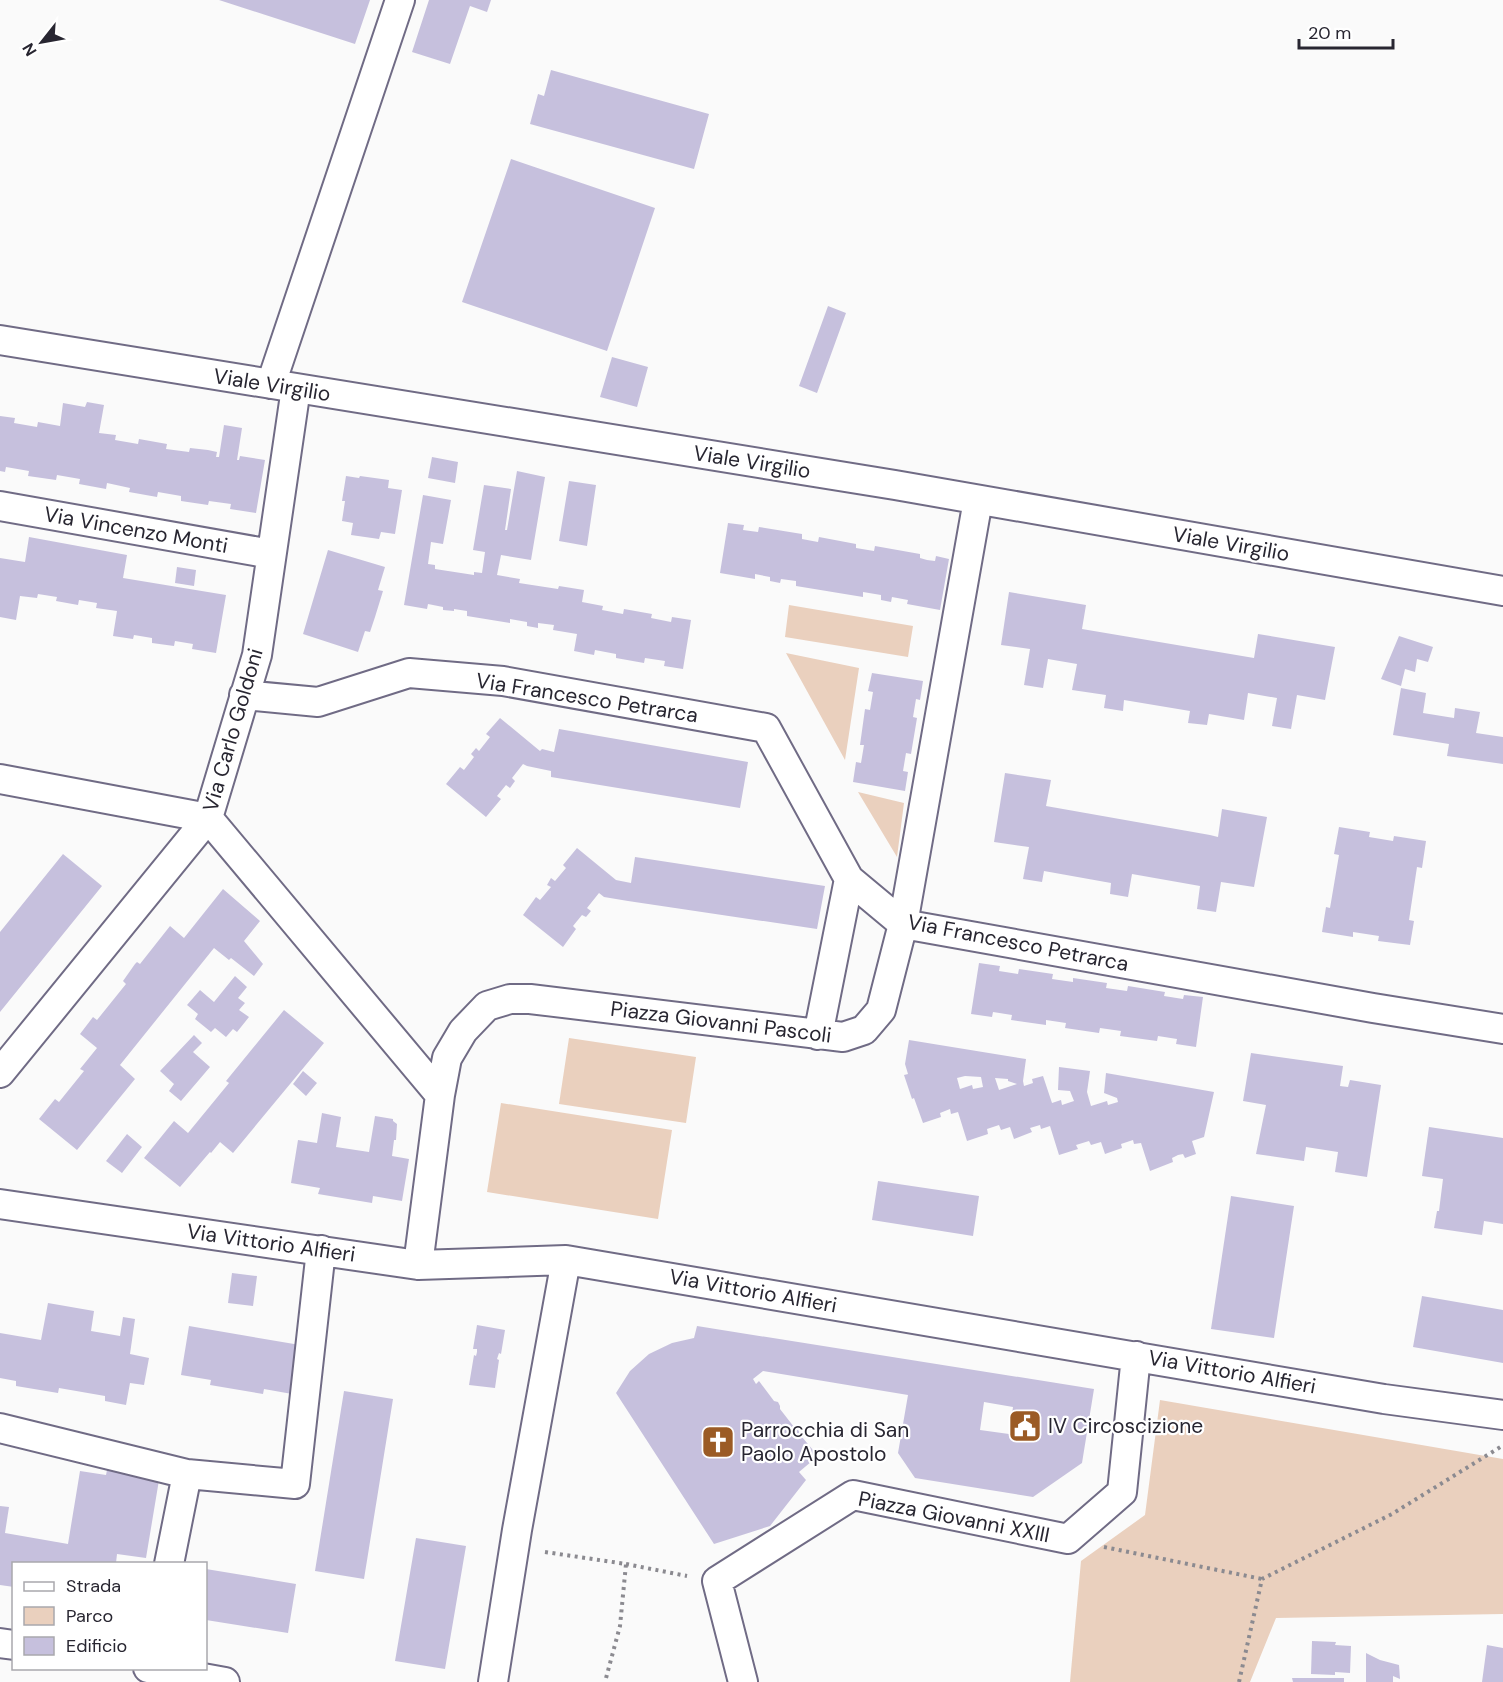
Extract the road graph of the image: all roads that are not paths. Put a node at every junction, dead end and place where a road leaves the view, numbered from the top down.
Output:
1 (400, 0) edge
2 (0, 340) edge
3 (283, 386) junction
4 (978, 500) junction
5 (0, 506) edge
6 (271, 554) junction
7 (1503, 591) edge
8 (244, 695) junction
9 (0, 779) edge
10 (208, 818) junction
11 (849, 879) junction
12 (903, 924) junction
13 (1503, 1029) edge
14 (818, 1035) junction
15 (0, 1073) edge
16 (440, 1095) junction
17 (0, 1204) edge
18 (321, 1250) junction
19 (566, 1260) junction
20 (418, 1265) junction
21 (1136, 1356) junction
22 (1503, 1415) edge
23 (0, 1428) edge
24 (187, 1474) junction
25 (169, 1562) edge
26 (157, 1670) edge
27 (225, 1682) edge
28 (493, 1682) edge
29 (743, 1682) edge

1 - 3 street, Via Carlo Goldoni
2 - 3 street, Viale Virgilio
3 - 4 street, Viale Virgilio
3 - 6 street, Via Carlo Goldoni
4 - 7 street, Viale Virgilio
4 - 12 street, Piazza Giovanni Pascoli
5 - 6 street, Via Vincenzo Monti
6 - 8 street, Via Carlo Goldoni
8 - 10 street, Via Carlo Goldoni
8 - 11 street, Via Francesco Petrarca
9 - 10 street
10 - 15 street, Via Carlo Goldoni
10 - 16 street
11 - 12 street, Via Francesco Petrarca
11 - 14 street
12 - 13 street, Via Francesco Petrarca
12 - 14 street, Piazza Giovanni Pascoli
14 - 16 street, Piazza Giovanni Pascoli
16 - 20 street, Piazza Giovanni Pascoli
17 - 18 street, Via Vittorio Alfieri
18 - 20 street, Via Vittorio Alfieri
18 - 24 street
19 - 20 street, Via Vittorio Alfieri
19 - 21 street, Via Vittorio Alfieri
19 - 28 street
21 - 22 street, Via Vittorio Alfieri
21 - 29 street, Piazza Giovanni XXIII
23 - 24 street
24 - 25 street
26 - 27 street

